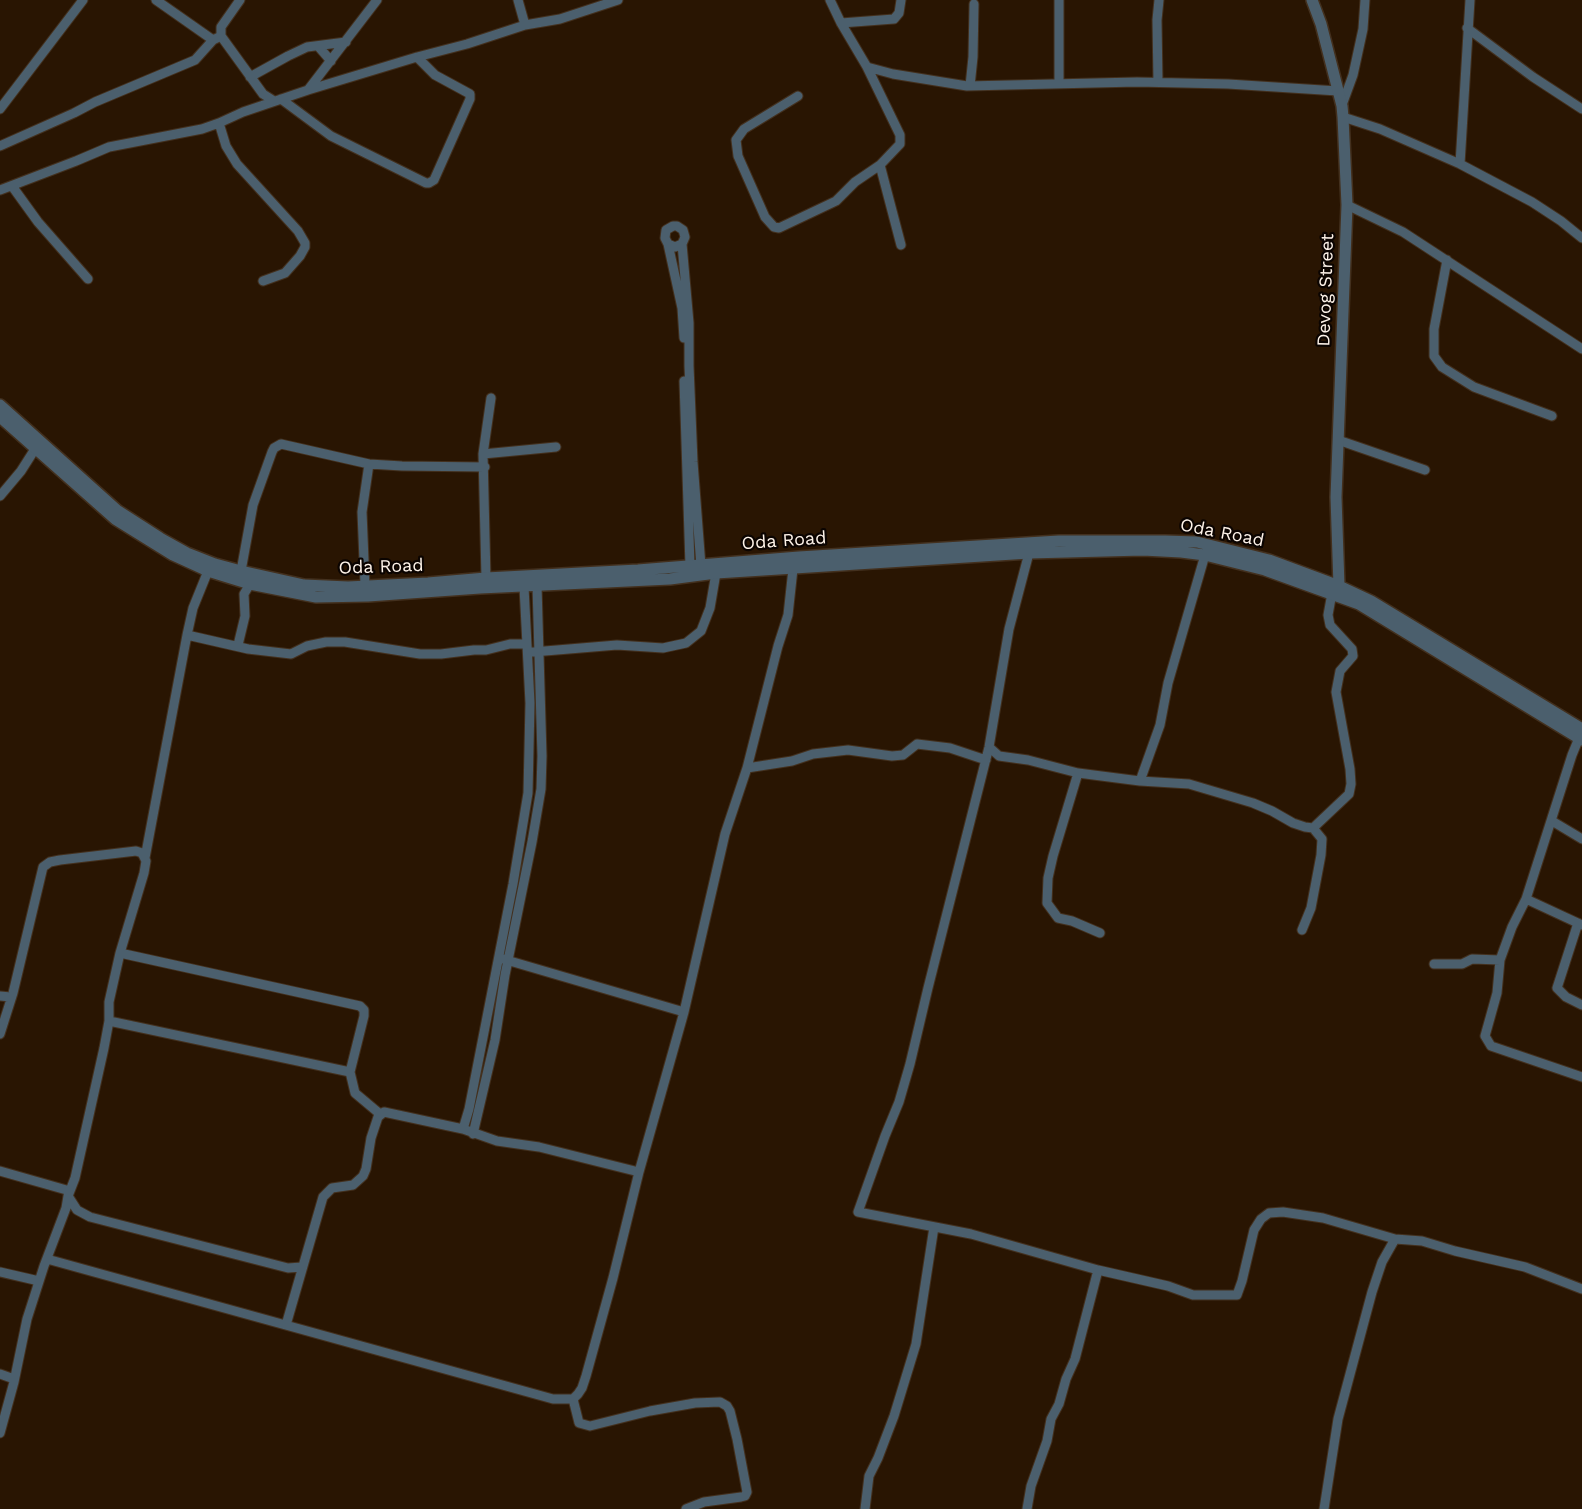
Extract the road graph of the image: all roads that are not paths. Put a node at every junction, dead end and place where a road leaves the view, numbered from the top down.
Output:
1 (83, 0) edge
2 (156, 0) edge
3 (240, 0) edge
4 (377, 0) edge
5 (518, 0) edge
6 (618, 0) edge
7 (830, 0) edge
8 (901, 0) edge
9 (1059, 0) edge
10 (1159, 0) edge
11 (1312, 0) edge
12 (1365, 0) edge
13 (1470, 0) edge
14 (974, 4) dead end
15 (841, 23) junction
16 (525, 25) junction
17 (1468, 28) junction
18 (217, 38) junction
19 (346, 42) junction
20 (318, 46) junction
21 (417, 57) junction
22 (331, 61) junction
23 (867, 67) junction
24 (250, 77) junction
25 (1158, 82) junction
26 (1059, 84) junction
27 (970, 86) junction
28 (308, 90) junction
29 (1338, 91) junction
30 (263, 94) junction
31 (798, 96) dead end
32 (278, 100) junction
33 (256, 107) junction
34 (0, 109) edge
35 (1582, 109) edge
36 (1342, 111) junction
37 (220, 123) junction
38 (0, 146) edge
39 (1460, 164) junction
40 (880, 165) junction
41 (12, 186) junction
42 (0, 190) edge
43 (1347, 205) junction
44 (1582, 238) edge
45 (668, 244) junction
46 (682, 244) junction
47 (902, 245) dead end
48 (1447, 260) junction
49 (88, 279) dead end
50 (263, 281) dead end
51 (686, 348) junction
52 (1582, 349) edge
53 (491, 398) dead end
54 (0, 405) edge
55 (1552, 416) dead end
56 (0, 417) edge
57 (1338, 440) junction
58 (556, 447) dead end
59 (35, 448) junction
60 (484, 454) junction
61 (369, 464) junction
62 (485, 467) junction
63 (1425, 470) dead end
64 (0, 496) edge
65 (1029, 553) junction
66 (1205, 555) junction
67 (695, 566) junction
68 (793, 569) junction
69 (208, 571) junction
70 (241, 571) junction
71 (716, 573) junction
72 (638, 576) junction
73 (486, 578) junction
74 (250, 584) junction
75 (365, 585) junction
76 (537, 586) junction
77 (524, 587) junction
78 (1335, 589) junction
79 (187, 635) junction
80 (238, 646) junction
81 (528, 648) junction
82 (538, 652) junction
83 (1581, 735) edge
84 (989, 746) junction
85 (986, 760) junction
86 (747, 768) junction
87 (1078, 772) junction
88 (1140, 781) junction
89 (527, 800) junction
90 (539, 802) junction
91 (1552, 822) junction
92 (1313, 828) junction
93 (1582, 838) edge
94 (145, 858) junction
95 (1526, 899) junction
96 (1580, 924) edge
97 (1302, 930) dead end
98 (1100, 933) dead end
99 (120, 953) junction
100 (498, 958) junction
101 (508, 960) junction
102 (1500, 960) junction
103 (1434, 964) dead end
104 (0, 996) edge
105 (11, 997) junction
106 (1582, 1005) edge
107 (684, 1012) junction
108 (110, 1021) junction
109 (0, 1034) edge
110 (350, 1072) junction
111 (1582, 1076) edge
112 (380, 1114) junction
113 (463, 1129) junction
114 (473, 1134) junction
115 (0, 1171) edge
116 (639, 1172) junction
117 (69, 1194) junction
118 (934, 1226) junction
119 (1395, 1239) junction
120 (47, 1259) junction
121 (302, 1267) junction
122 (1098, 1270) junction
123 (0, 1272) edge
124 (39, 1281) junction
125 (1582, 1289) edge
126 (286, 1325) junction
127 (0, 1374) edge
128 (14, 1379) junction
129 (572, 1399) junction
130 (0, 1433) edge
131 (686, 1509) edge
132 (865, 1509) edge
133 (1027, 1509) edge
134 (1324, 1509) edge

1 - 34 street
2 - 18 street
3 - 18 street
4 - 19 street
5 - 16 street
6 - 16 street
7 - 15 street
8 - 15 street
9 - 26 street
10 - 25 street
11 - 29 street, Devog Street
12 - 36 street
13 - 17 street
14 - 27 street
15 - 23 street
16 - 21 street
17 - 35 street
17 - 39 street
18 - 24 street
18 - 38 street
19 - 20 street
19 - 22 street
20 - 22 street
20 - 24 street
21 - 28 street
21 - 32 street
22 - 28 street
23 - 27 street
23 - 40 street
24 - 30 street
25 - 26 street
25 - 29 street
26 - 27 street
28 - 32 street
29 - 36 street, Devog Street
30 - 32 street
30 - 33 street
31 - 40 street
32 - 33 street
33 - 37 street
36 - 39 street
36 - 43 street, Devog Street
37 - 41 street
37 - 50 street
39 - 44 street
40 - 47 street
41 - 42 street
41 - 49 street
43 - 48 street
43 - 57 street, Devog Street
45 - 46 street
45 - 46 street
45 - 51 street
46 - 51 street
48 - 52 street
48 - 55 street
51 - 67 street
53 - 60 street
54 - 70 street, Oda Road
56 - 59 street, Oda Road
57 - 63 street
57 - 78 street, Devog Street
58 - 60 street
59 - 64 street
59 - 69 street, Oda Road
60 - 62 street
61 - 62 street
61 - 70 street
61 - 75 street
62 - 73 street
65 - 66 street, Oda Road
65 - 68 street, Oda Road
65 - 84 street
66 - 78 street, Oda Road
66 - 88 street
67 - 72 street, Oda Road
67 - 78 street, Oda Road
68 - 71 street, Oda Road
68 - 86 street
69 - 74 street, Oda Road
69 - 79 street
70 - 75 street, Oda Road
71 - 72 street, Oda Road
71 - 82 street
72 - 73 street, Oda Road
72 - 76 street, Oda Road
73 - 75 street, Oda Road
74 - 77 street, Oda Road
74 - 80 street
76 - 77 street, Oda Road
76 - 82 street
77 - 81 street
78 - 83 street, Oda Road
78 - 92 street
79 - 80 street
79 - 94 street
80 - 81 street
81 - 82 street
81 - 89 street
82 - 90 street
83 - 91 street
84 - 85 street
84 - 87 street
85 - 86 street
85 - 118 street
86 - 107 street
87 - 88 street
87 - 98 street
88 - 92 street
89 - 90 street
89 - 100 street
90 - 101 street
91 - 93 street
91 - 95 street
92 - 97 street
94 - 99 street
94 - 105 street
95 - 96 street
95 - 102 street
96 - 106 street
99 - 108 street
99 - 110 street
100 - 101 street
100 - 113 street
101 - 107 street
101 - 114 street
102 - 103 street
102 - 111 street
104 - 105 street
105 - 109 street
107 - 116 street
108 - 110 street
108 - 117 street
110 - 112 street
112 - 113 street
112 - 121 street
113 - 114 street
114 - 116 street
115 - 117 street
116 - 129 street
117 - 120 street
117 - 121 street
118 - 122 street
118 - 132 street
119 - 122 street
119 - 125 street
119 - 134 street
120 - 124 street
120 - 126 street
121 - 126 street
122 - 133 street
123 - 124 street
124 - 128 street
126 - 129 street
127 - 128 street
128 - 130 street
129 - 131 street

